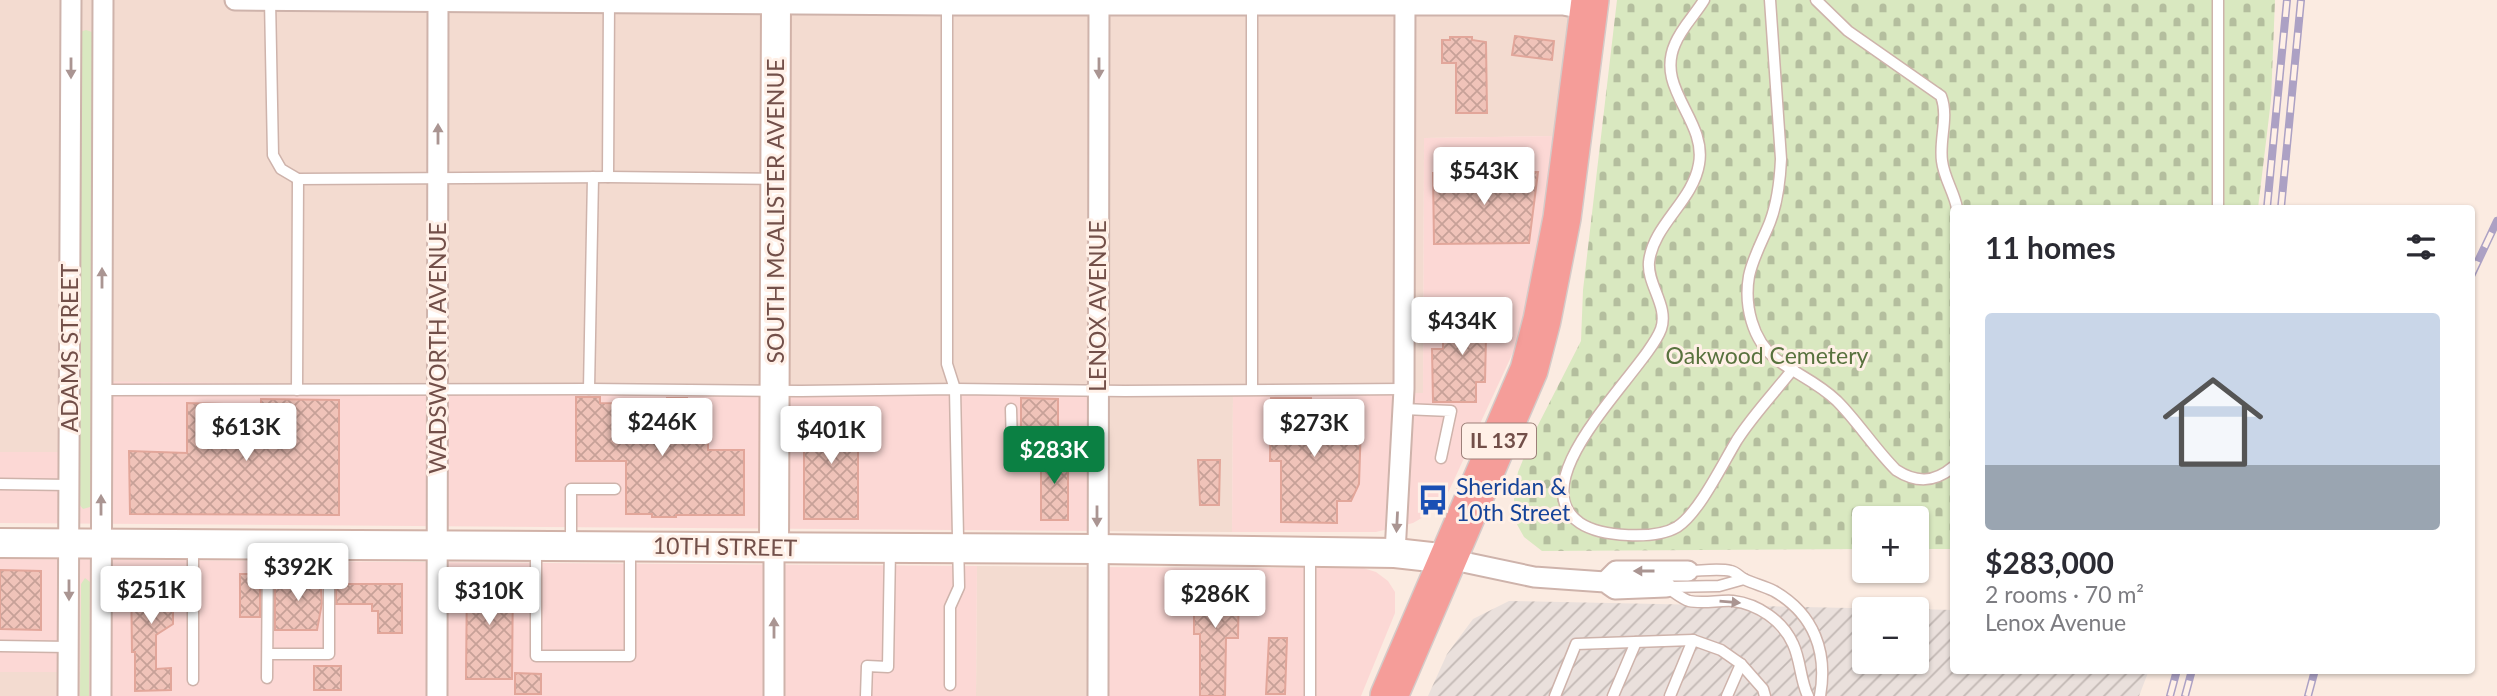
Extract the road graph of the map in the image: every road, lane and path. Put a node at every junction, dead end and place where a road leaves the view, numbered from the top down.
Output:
1 (71, 0) edge
2 (103, 0) edge
3 (235, 0) edge
4 (270, 0) edge
5 (1704, 0) edge
6 (1770, 0) edge
7 (1816, 0) edge
8 (2218, 0) edge
9 (438, 1) edge
10 (609, 1) edge
11 (776, 2) edge
12 (1099, 2) edge
13 (1252, 2) edge
14 (1405, 2) edge
15 (947, 3) edge
16 (1589, 5) edge
17 (593, 177) junction
18 (608, 177) junction
19 (438, 178) junction
20 (298, 179) junction
21 (776, 179) junction
22 (1956, 205) edge
23 (2218, 205) edge
24 (1793, 369) junction
25 (954, 388) junction
26 (1252, 388) junction
27 (589, 389) junction
28 (1404, 389) junction
29 (102, 390) junction
30 (297, 390) junction
31 (438, 390) junction
32 (775, 391) junction
33 (1097, 391) junction
34 (1011, 409) dead end
35 (1403, 409) junction
36 (1097, 448) junction
37 (1441, 458) dead end
38 (1950, 469) edge
39 (0, 484) edge
40 (69, 485) junction
41 (615, 489) dead end
42 (0, 543) edge
43 (69, 543) junction
44 (101, 544) junction
45 (193, 544) junction
46 (268, 545) junction
47 (329, 545) junction
48 (438, 545) junction
49 (536, 546) junction
50 (570, 546) junction
51 (629, 547) junction
52 (774, 548) junction
53 (890, 548) junction
54 (957, 548) junction
55 (1097, 549) junction
56 (1310, 551) junction
57 (1395, 553) junction
58 (1449, 559) junction
59 (1688, 571) joint
60 (1744, 579) junction
61 (1605, 582) junction
62 (1666, 587) junction
63 (1693, 640) junction
64 (1636, 642) junction
65 (0, 646) edge
66 (69, 647) junction
67 (268, 654) junction
68 (1741, 664) junction
69 (267, 678) dead end
70 (193, 680) dead end
71 (950, 685) dead end
72 (68, 696) edge
73 (100, 696) edge
74 (437, 696) edge
75 (774, 696) edge
76 (866, 696) edge
77 (1098, 696) edge
78 (1310, 696) edge
79 (1389, 696) edge
80 (1555, 696) edge
81 (1613, 696) edge
82 (1670, 696) edge
83 (1727, 696) edge
84 (1765, 696) edge
85 (1808, 696) edge
86 (1820, 696) edge

1 -> 40 street, ADAMS STREET
29 -> 2 street, ADAMS STREET
3 - 4 street
4 - 9 street
4 - 20 lane
5 - 24 lane
6 - 24 lane
7 - 22 lane
8 - 23 lane
9 - 10 street
19 -> 9 street, WADSWORTH AVENUE
10 - 11 street
10 - 18 lane
11 - 15 street
11 - 21 street, SOUTH MCALISTER AVENUE
12 - 13 street
12 - 15 street
12 -> 33 street, LENOX AVENUE
13 - 14 street
13 - 26 lane
14 - 16 street
14 - 28 street
15 - 25 lane
16 - 58 highway, IL 137
17 - 18 lane
17 - 19 lane
17 - 27 lane
18 - 21 lane
19 - 20 lane
19 - 31 street, WADSWORTH AVENUE
20 - 30 lane
21 - 32 street, SOUTH MCALISTER AVENUE
24 - 38 lane
25 - 32 lane
25 - 33 lane
25 - 54 lane
26 - 28 lane
26 - 33 lane
27 - 31 lane
27 - 32 lane
28 - 35 street
29 - 30 lane
44 -> 29 street, ADAMS STREET
30 - 31 lane
31 - 48 street, WADSWORTH AVENUE
32 - 52 street, SOUTH MCALISTER AVENUE
33 - 36 street, LENOX AVENUE
34 - 36 lane
35 - 37 lane
35 -> 57 street
36 -> 55 street, LENOX AVENUE
39 - 40 lane
40 - 43 street, ADAMS STREET
41 - 50 lane
42 - 43 street, 10TH STREET
43 - 44 street, 10TH STREET
43 -> 66 street, ADAMS STREET
44 - 45 street, 10TH STREET
44 - 73 street, ADAMS STREET
45 - 46 street, 10TH STREET
45 - 70 lane
46 - 47 street, 10TH STREET
46 - 67 lane
47 - 48 street, 10TH STREET
47 - 67 lane
48 - 49 street, 10TH STREET
48 - 74 street, WADSWORTH AVENUE
49 - 50 street, 10TH STREET
49 - 51 lane
50 - 51 street, 10TH STREET
51 - 52 street, 10TH STREET
52 - 53 street, 10TH STREET
75 -> 52 street
53 - 54 street, 10TH STREET
53 - 76 lane
54 - 55 street, 10TH STREET
54 - 71 lane
55 - 56 street, 10TH STREET
55 - 77 street, LENOX AVENUE
56 - 57 street, 10TH STREET
56 - 78 lane
57 - 58 street, 10TH STREET
58 - 61 street
58 - 79 highway, IL 137
59 - 60 lane
59 -> 61 street
60 - 62 lane
60 - 86 lane
61 - 62 street
62 -> 85 lane
63 - 64 lane
63 - 68 lane
63 - 82 lane
64 - 80 lane
64 - 81 lane
65 - 66 lane
66 - 72 street, ADAMS STREET
67 - 69 lane
68 - 83 lane
68 - 84 lane

